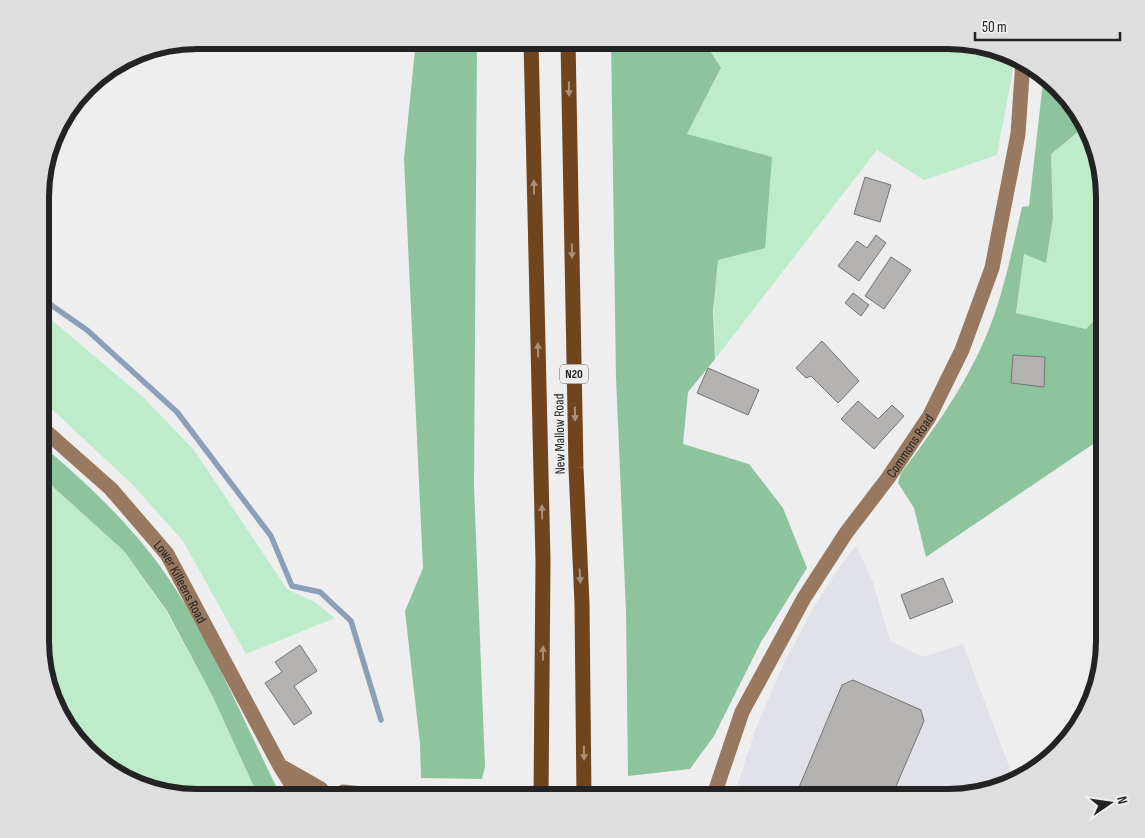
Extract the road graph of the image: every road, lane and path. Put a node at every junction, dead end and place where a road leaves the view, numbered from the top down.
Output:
1 (531, 49) edge
2 (568, 49) edge
3 (1022, 69) edge
4 (49, 434) edge
5 (543, 702) junction
6 (280, 766) junction
7 (294, 789) edge
8 (310, 789) edge
9 (532, 789) edge
10 (541, 789) edge
11 (584, 789) edge
12 (716, 789) edge

5 -> 1 highway, New Mallow Road
2 -> 11 highway, New Mallow Road / N20
3 - 12 street, Commons Road
4 - 6 street, Lower Killeens Road
5 - 9 highway
5 - 10 highway, New Mallow Road
6 - 7 street, Lower Killeens Road
6 - 8 street

